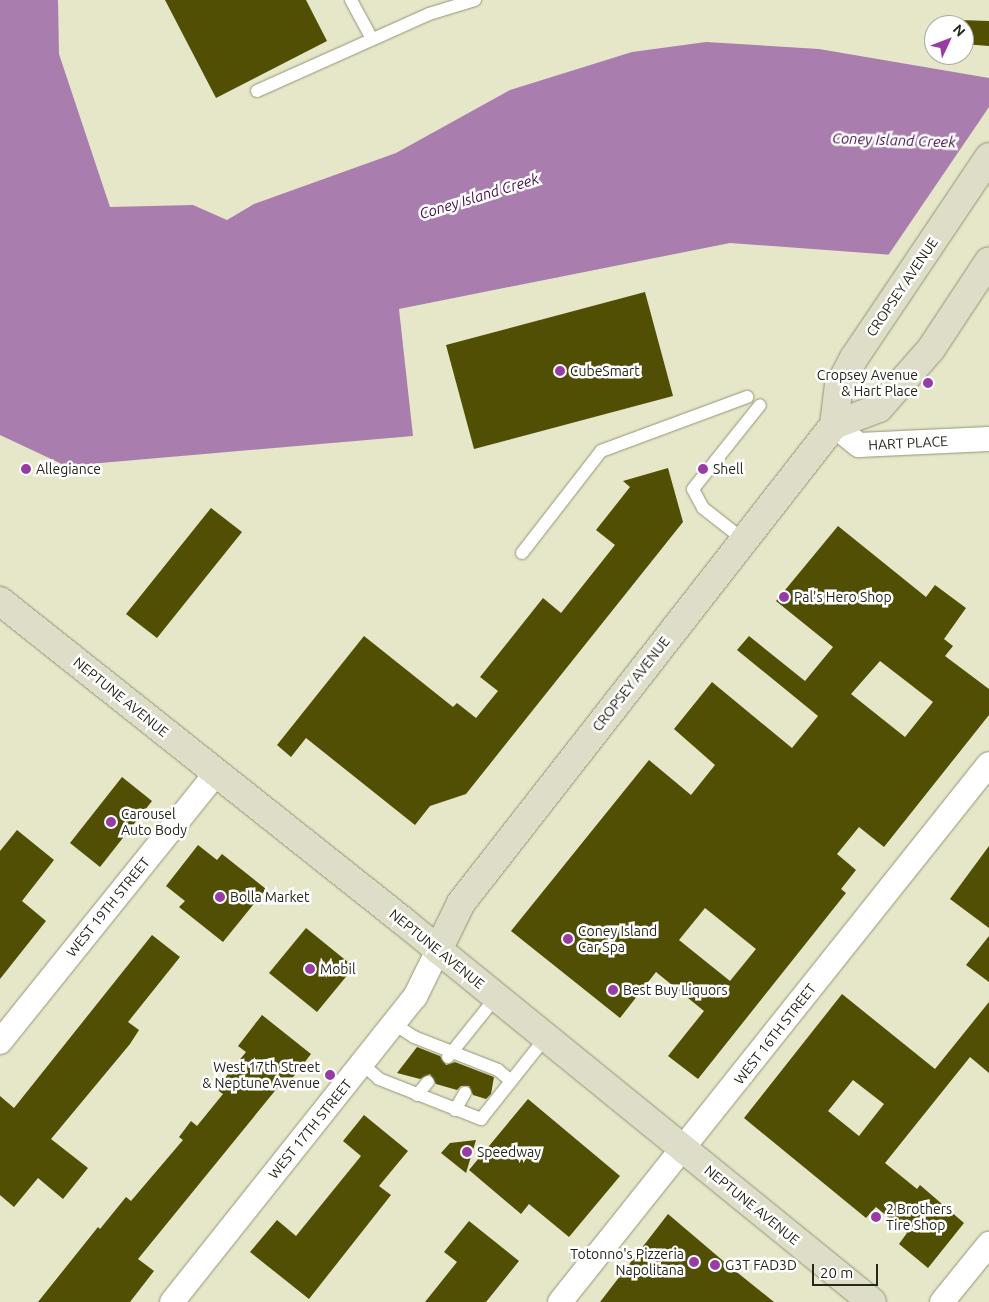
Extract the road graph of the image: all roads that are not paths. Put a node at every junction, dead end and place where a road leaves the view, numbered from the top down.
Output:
1 (351, 0) edge
2 (475, 0) edge
3 (372, 40) junction
4 (257, 91) dead end
5 (989, 157) edge
6 (982, 271) edge
7 (747, 397) dead end
8 (760, 405) dead end
9 (834, 425) junction
10 (989, 439) edge
11 (744, 540) junction
12 (522, 553) dead end
13 (0, 601) edge
14 (989, 764) edge
15 (216, 773) junction
16 (438, 950) junction
17 (496, 997) junction
18 (394, 1024) junction
19 (546, 1037) junction
20 (0, 1042) edge
21 (450, 1054) junction
22 (362, 1064) junction
23 (404, 1074) dead end
24 (510, 1080) junction
25 (428, 1082) dead end
26 (396, 1086) junction
27 (465, 1093) dead end
28 (418, 1095) junction
29 (456, 1110) junction
30 (684, 1149) junction
31 (989, 1244) edge
32 (172, 1302) edge
33 (560, 1302) edge
34 (872, 1302) edge
35 (942, 1302) edge

1 - 3 lane
2 - 3 lane
3 - 4 lane
5 - 9 main road, CROPSEY AVENUE
6 - 9 main road
7 - 12 lane
8 - 11 lane
9 - 10 street, HART PLACE
9 - 11 main road, CROPSEY AVENUE
11 - 16 main road, CROPSEY AVENUE
13 - 15 main road, NEPTUNE AVENUE
14 - 30 street, WEST 16TH STREET
15 - 16 main road, NEPTUNE AVENUE
15 - 20 street, WEST 19TH STREET
16 - 17 main road, NEPTUNE AVENUE
16 - 18 street, WEST 17TH STREET
17 - 19 main road, NEPTUNE AVENUE
17 - 21 lane
18 - 21 lane
18 - 22 street, WEST 17TH STREET
19 - 24 lane
19 - 30 main road, NEPTUNE AVENUE
21 - 24 lane
22 - 26 lane
22 - 32 street, WEST 17TH STREET
23 - 26 lane
24 - 29 lane
25 - 28 lane
26 - 28 lane
27 - 29 lane
28 - 29 lane
30 - 33 street, WEST 16TH STREET
30 - 34 main road, NEPTUNE AVENUE
31 - 35 street

